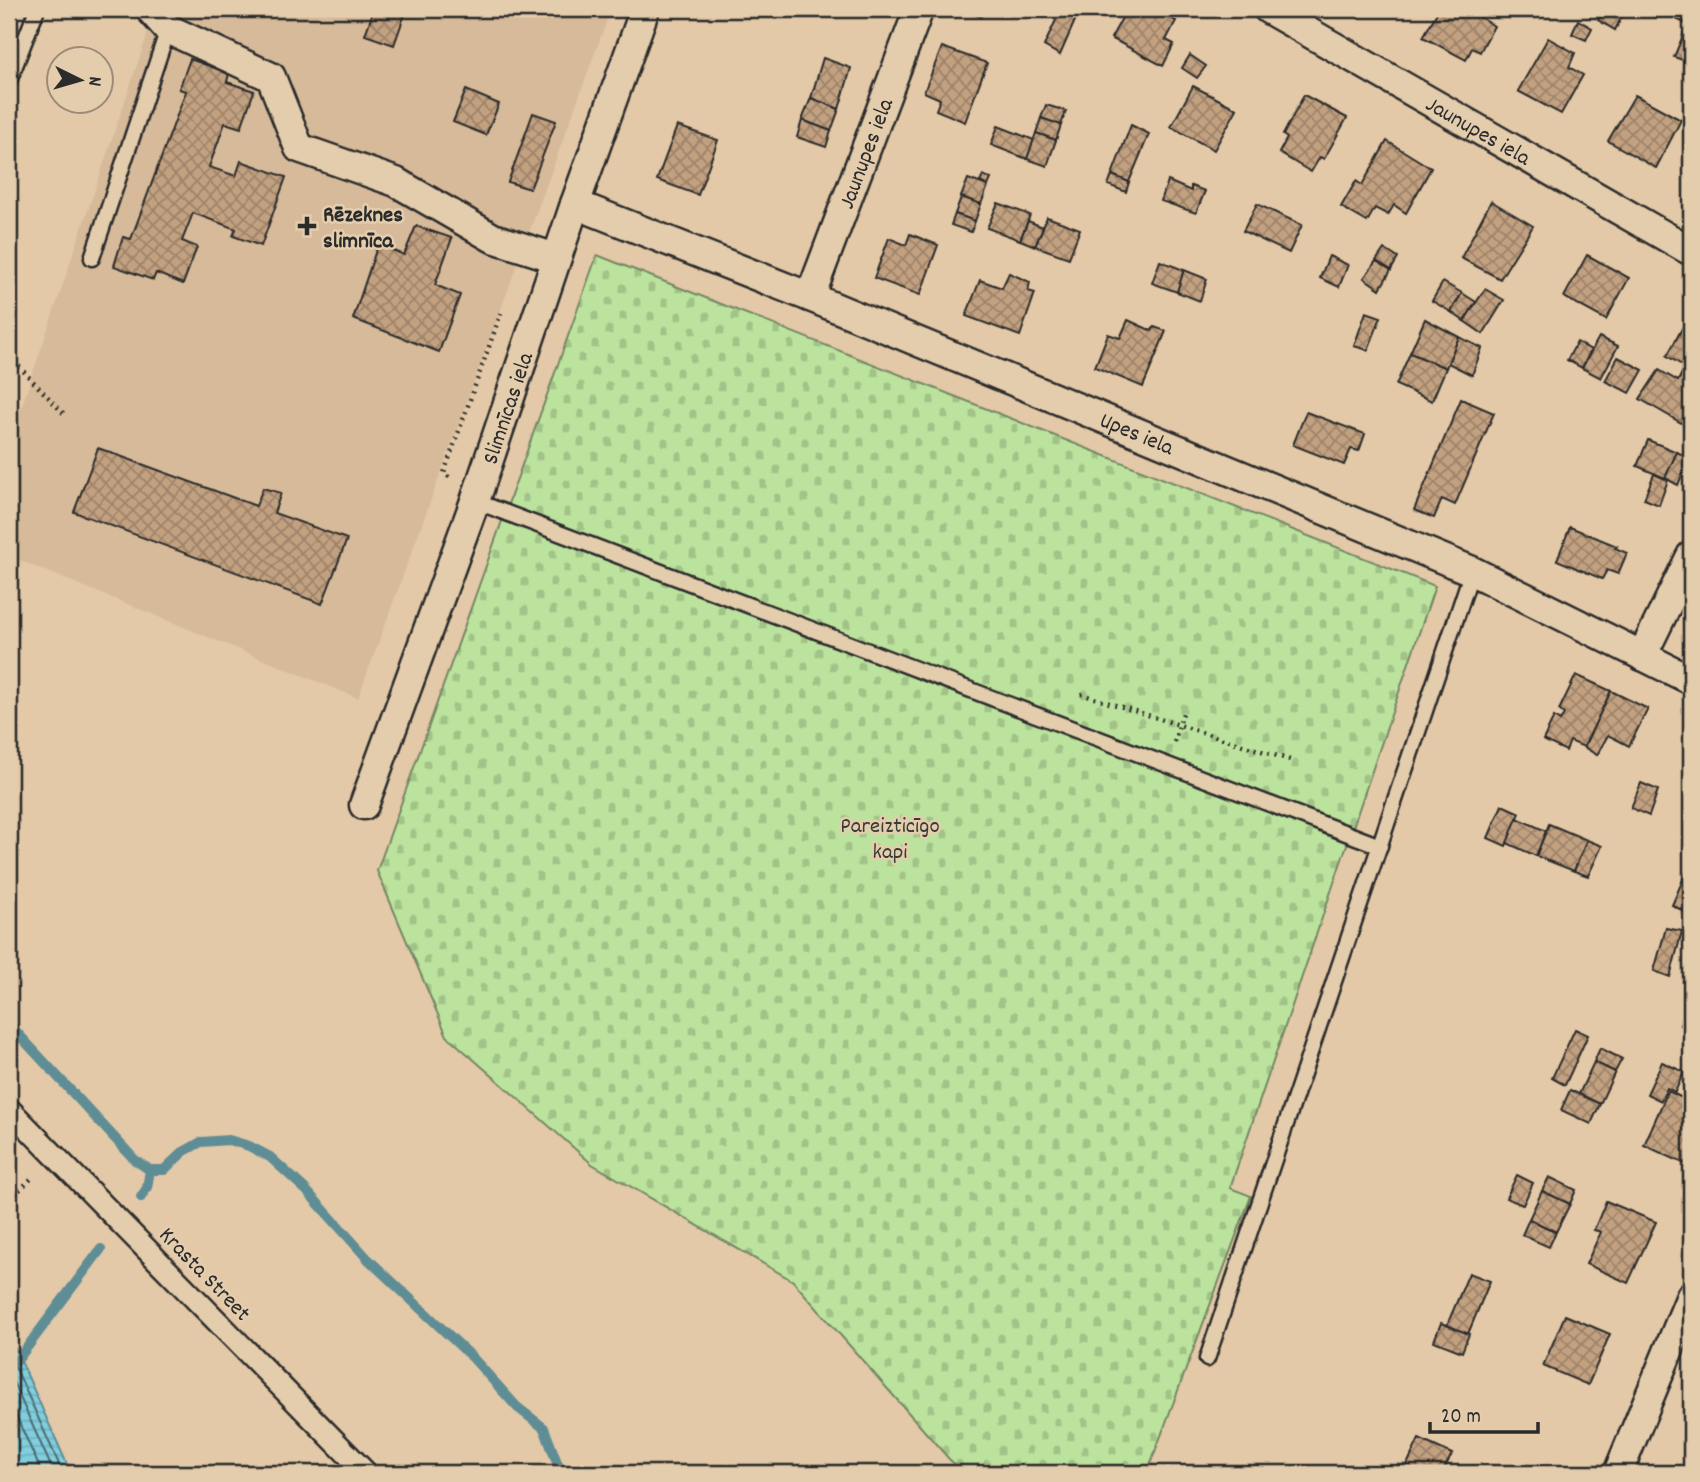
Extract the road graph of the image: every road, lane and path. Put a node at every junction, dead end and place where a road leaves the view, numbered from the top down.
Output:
1 (37, 9) edge
2 (645, 9) edge
3 (919, 9) edge
4 (1268, 9) edge
5 (159, 19) edge
6 (9, 81) edge
7 (575, 204) junction
8 (1691, 251) edge
9 (92, 258) dead end
10 (556, 258) junction
11 (810, 297) junction
12 (9, 356) edge
13 (64, 414) dead end
14 (475, 501) junction
15 (1691, 556) edge
16 (1472, 571) junction
17 (1642, 656) junction
18 (1691, 680) edge
19 (1081, 694) dead end
20 (1290, 760) dead end
21 (364, 805) dead end
22 (1380, 846) junction
23 (9, 1109) edge
24 (1691, 1296) edge
25 (1207, 1359) dead end
26 (366, 1473) edge
27 (1618, 1473) edge

1 - 6 lane
2 - 7 street, Slimnīcas iela
3 - 11 street, Jaunupes iela
4 - 8 street, Jaunupes iela
5 - 9 lane
5 - 10 street
7 - 10 street, Slimnīcas iela
7 - 11 street, Upes iela
10 - 14 street, Slimnīcas iela
11 - 16 street, Upes iela
12 - 13 path
14 - 21 street, Slimnīcas iela
14 - 22 lane
15 - 17 street
16 - 17 street, Upes iela
16 - 22 lane
17 - 18 street, Upes iela
19 - 20 path
22 - 25 lane
23 - 26 street, Krasta Street
24 - 27 street

